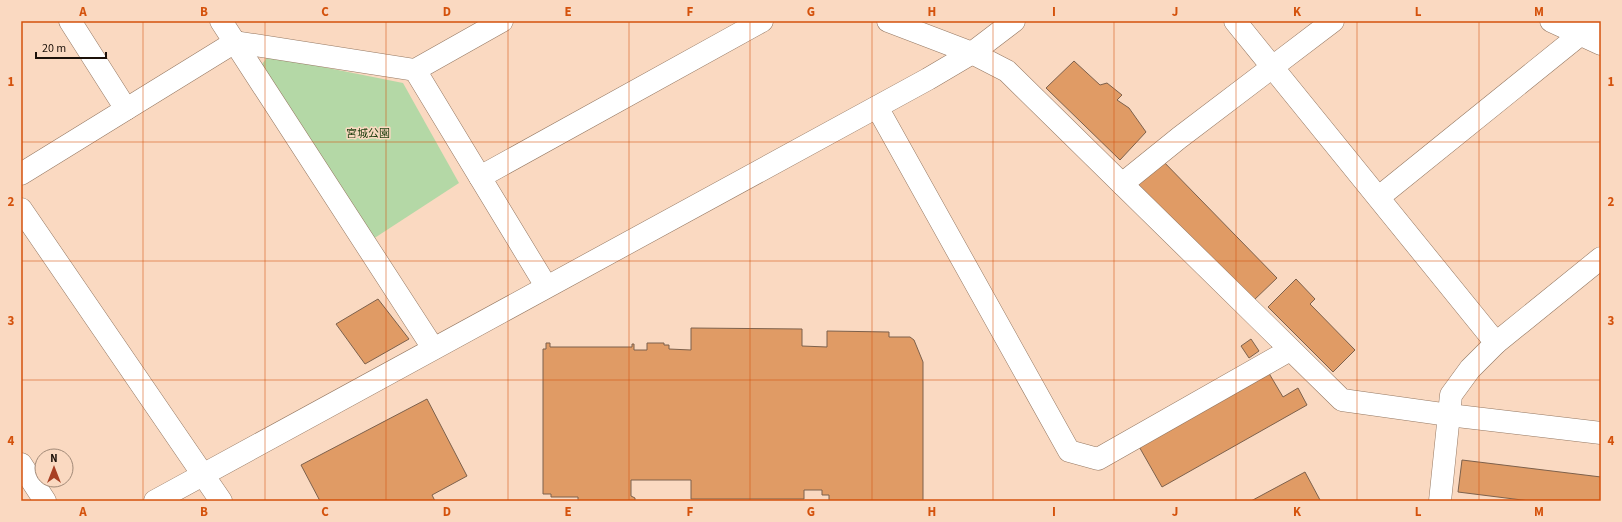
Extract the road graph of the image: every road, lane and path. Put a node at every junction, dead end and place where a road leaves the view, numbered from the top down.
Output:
1 (70, 21) edge
2 (221, 21) edge
3 (502, 21) edge
4 (762, 21) edge
5 (888, 21) edge
6 (1014, 21) edge
7 (1235, 21) edge
8 (1333, 21) edge
9 (1551, 21) edge
10 (1597, 21) edge
11 (1580, 34) junction
12 (235, 42) junction
13 (1601, 44) edge
14 (972, 53) junction
15 (1273, 68) junction
16 (414, 70) junction
17 (877, 107) junction
18 (126, 109) junction
19 (21, 174) edge
20 (480, 177) junction
21 (1122, 184) junction
22 (1379, 197) junction
23 (21, 209) edge
24 (1601, 258) edge
25 (546, 286) junction
26 (1496, 343) junction
27 (433, 348) junction
28 (1290, 350) junction
29 (1449, 415) junction
30 (1601, 433) edge
31 (21, 464) edge
32 (203, 475) junction
33 (45, 501) edge
34 (155, 501) edge
35 (221, 501) edge
36 (1440, 501) edge

1 - 18 street
2 - 12 street
3 - 16 street
4 - 20 street
5 - 14 street
6 - 14 street
7 - 15 street
8 - 15 street
9 - 11 street
10 - 11 street
11 - 13 street
11 - 22 street
12 - 16 street
12 - 18 street
12 - 27 street
14 - 17 street
14 - 21 street
15 - 21 street
15 - 22 street
16 - 20 street
17 - 25 street
17 - 28 street
18 - 19 street
20 - 25 street
21 - 28 street
22 - 26 street
23 - 32 street
24 - 26 street
25 - 27 street
26 - 29 street
27 - 32 street
28 - 29 street
29 - 30 street
29 - 36 street
31 - 33 street
32 - 34 street
32 - 35 street

